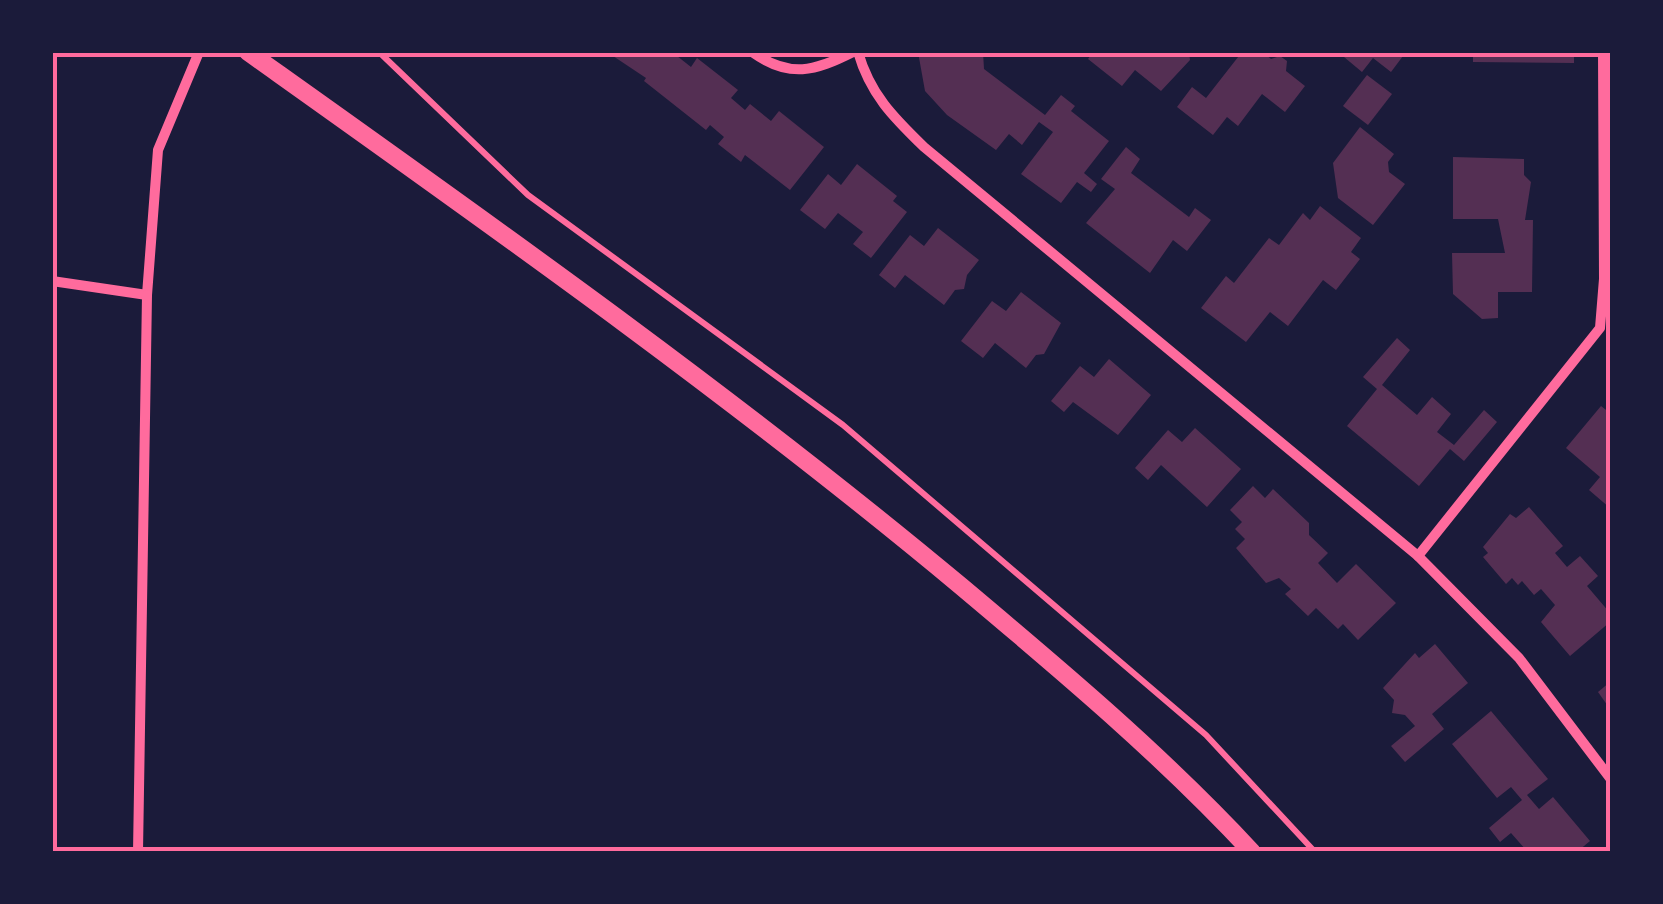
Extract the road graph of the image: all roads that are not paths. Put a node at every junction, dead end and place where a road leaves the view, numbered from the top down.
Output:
1 (200, 52) edge
2 (248, 52) edge
3 (752, 52) edge
4 (855, 52) edge
5 (1603, 52) edge
6 (52, 281) edge
7 (147, 296) junction
8 (1605, 330) edge
9 (1418, 556) junction
10 (1610, 778) edge
11 (138, 852) edge
12 (1252, 852) edge

1 - 7 street
2 - 12 street
3 - 4 street
4 - 9 street
5 - 8 street
6 - 7 street
7 - 11 street
8 - 9 street
9 - 10 street

